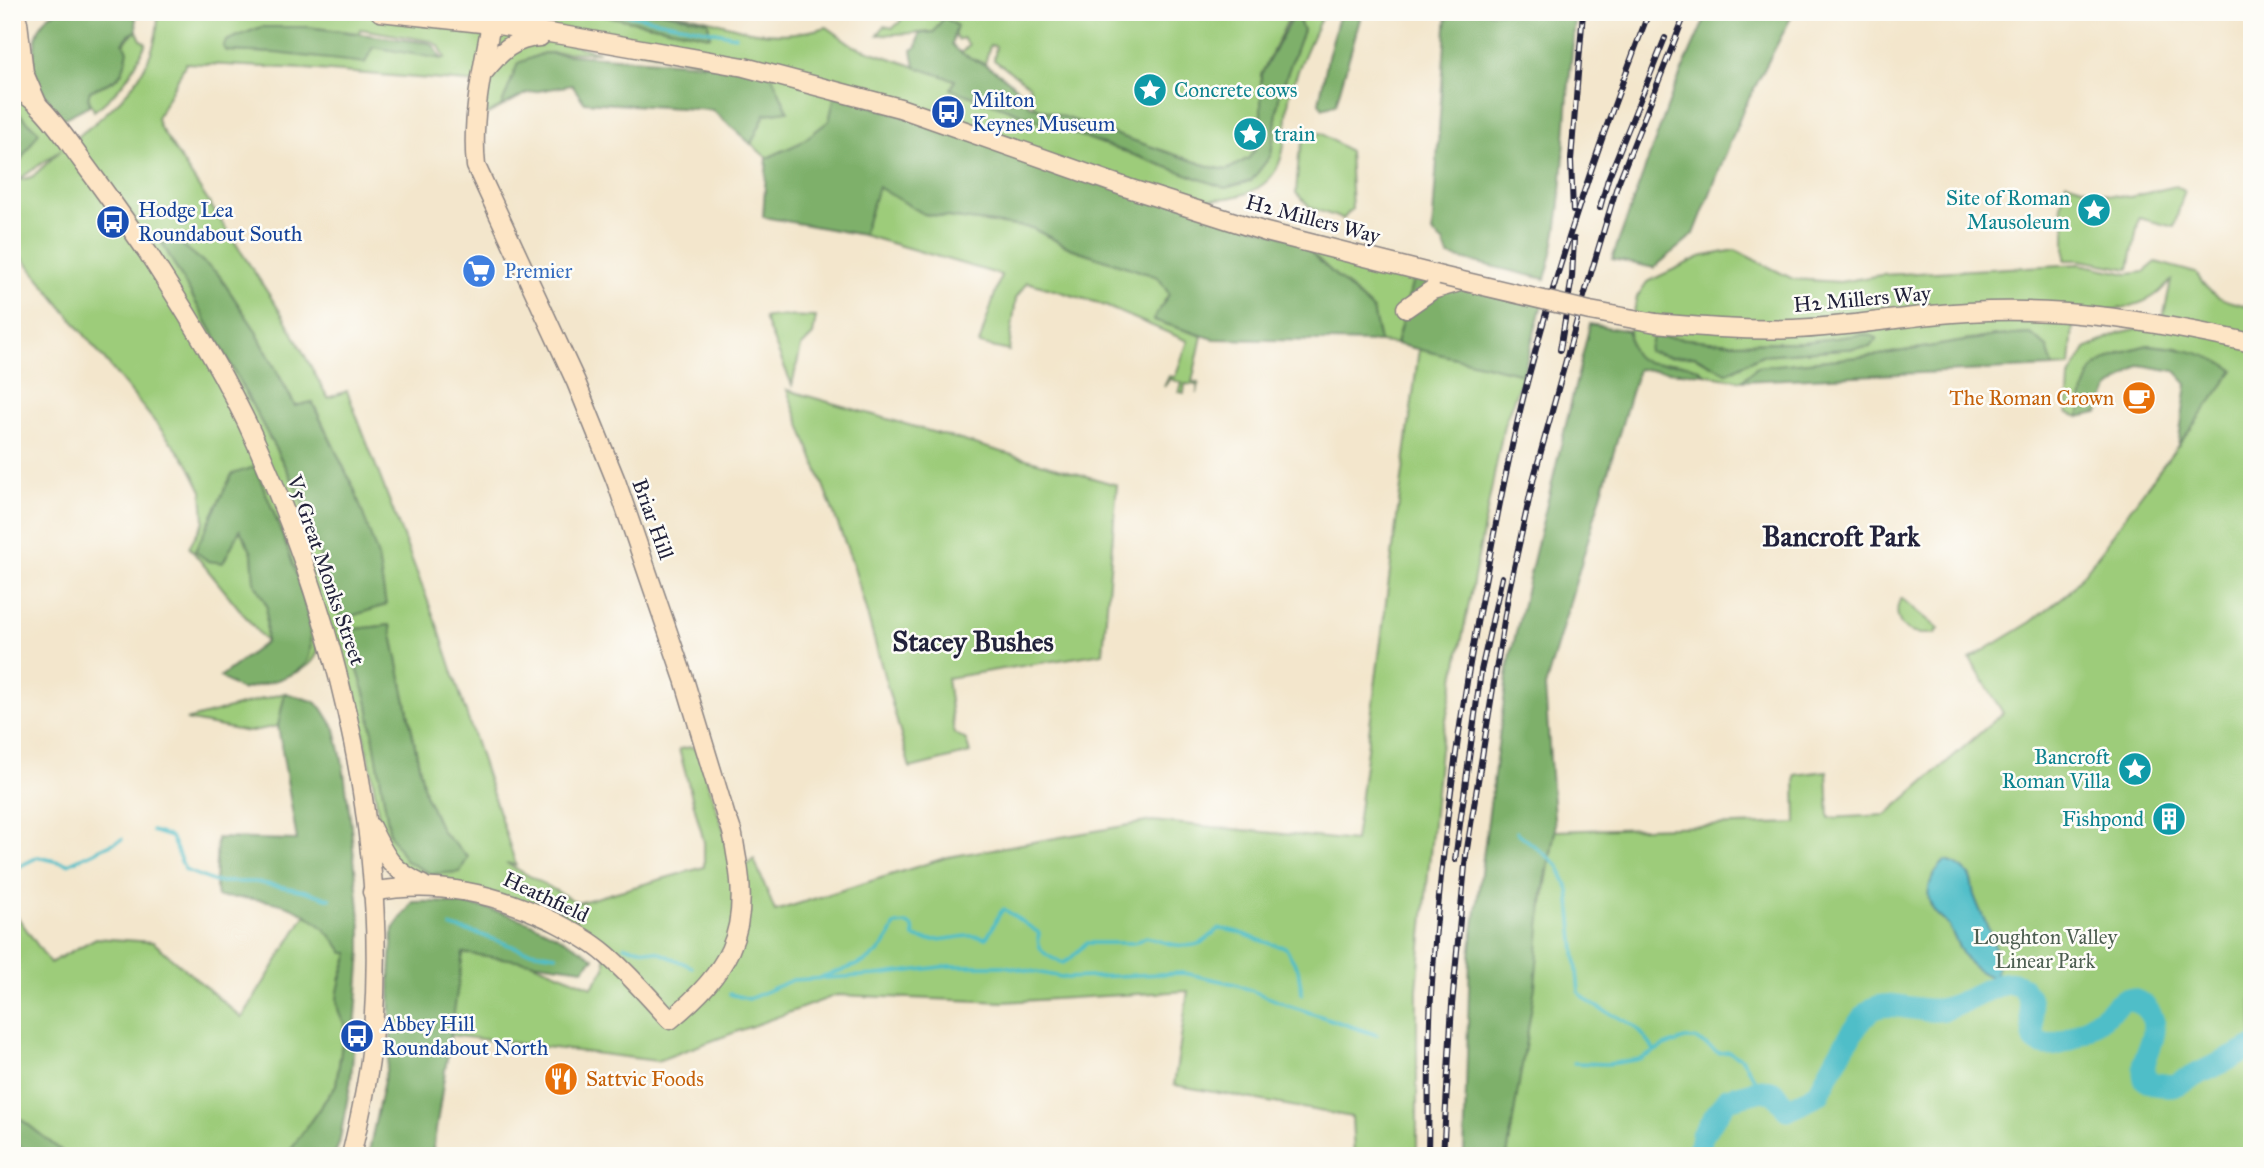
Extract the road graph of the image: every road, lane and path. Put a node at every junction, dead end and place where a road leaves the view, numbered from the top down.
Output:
1 (380, 12) edge
2 (17, 22) edge
3 (491, 24) junction
4 (568, 36) junction
5 (482, 74) junction
6 (12, 85) edge
7 (38, 104) junction
8 (1463, 281) junction
9 (1406, 308) dead end
10 (2252, 343) edge
11 (365, 815) junction
12 (426, 886) junction
13 (372, 892) junction
14 (670, 1020) joint
15 (351, 1156) edge

1 - 3 street, H2 Millers Way
2 - 7 street, V5 Great Monks Street
3 - 4 street, H2 Millers Way
3 - 5 street, Briar Hill
4 - 5 street
4 - 8 street, H2 Millers Way, bridge
5 - 14 street, Briar Hill
6 - 7 street, V5 Great Monks Street
7 - 11 street, V5 Great Monks Street
8 - 9 street
8 - 10 street, H2 Millers Way, bridge
11 - 12 street
11 - 13 street, V5 Great Monks Street
12 - 13 street, Heathfield
12 - 14 street, Heathfield
13 - 15 street, V5 Great Monks Street

